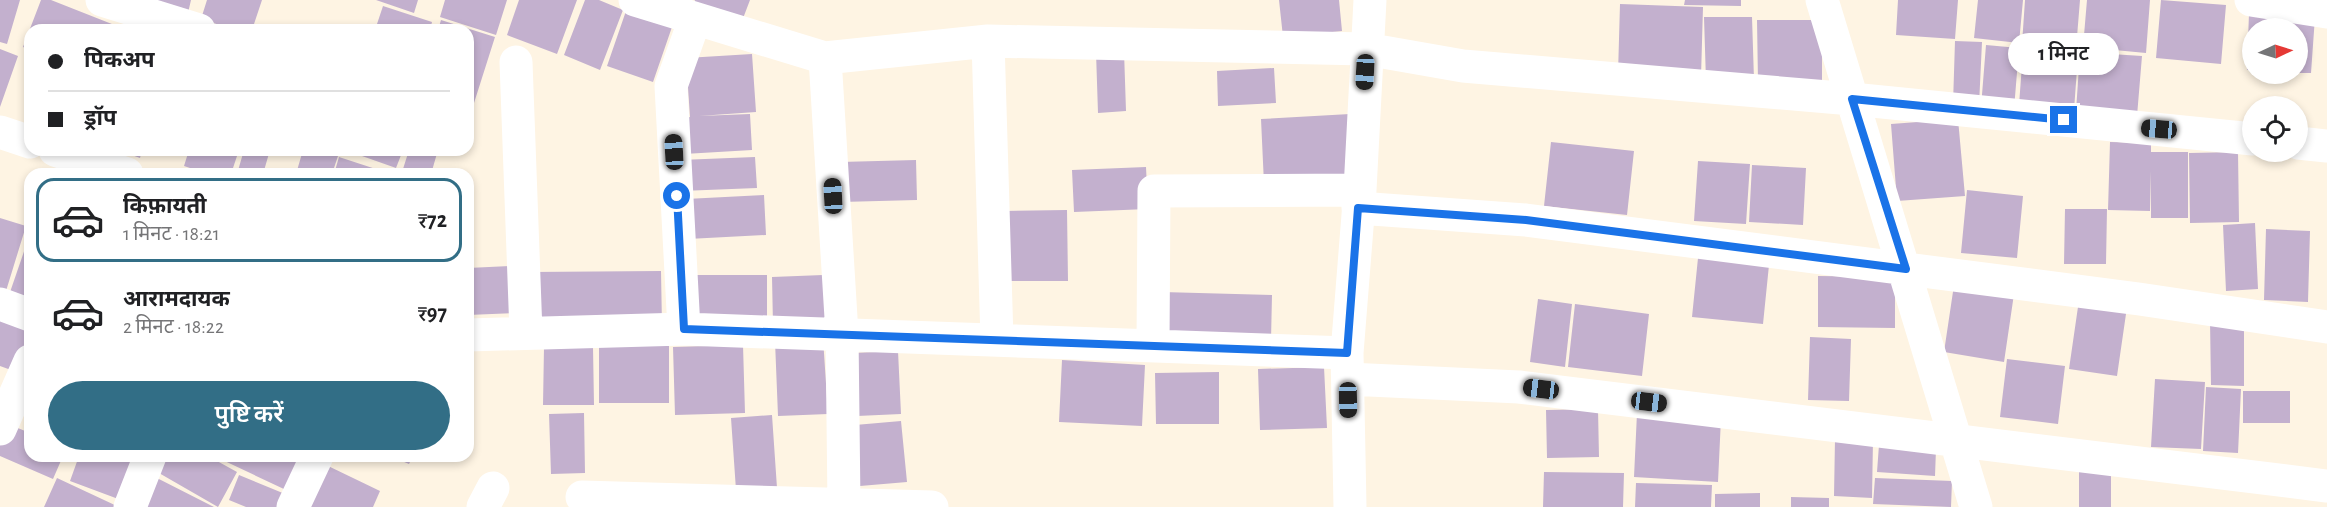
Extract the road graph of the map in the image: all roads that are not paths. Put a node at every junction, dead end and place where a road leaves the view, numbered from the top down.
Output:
1 (102, 0) edge
2 (634, 0) edge
3 (1370, 0) edge
4 (1822, 0) edge
5 (2270, 1) edge
6 (2327, 12) edge
7 (695, 19) junction
8 (180, 24) edge
9 (988, 41) junction
10 (1366, 49) junction
11 (825, 58) junction
12 (516, 62) dead end
13 (1852, 99) junction
14 (0, 132) edge
15 (2242, 138) edge
16 (24, 139) edge
17 (2308, 144) edge
18 (2327, 146) edge
19 (74, 156) edge
20 (110, 168) edge
21 (1359, 199) junction
22 (1906, 269) junction
23 (0, 304) edge
24 (24, 313) edge
25 (2327, 327) edge
26 (684, 329) junction
27 (526, 333) junction
28 (842, 334) junction
29 (474, 335) edge
30 (997, 340) junction
31 (1153, 346) junction
32 (1348, 366) junction
33 (24, 375) edge
34 (0, 429) edge
35 (1958, 440) junction
36 (148, 462) edge
37 (313, 462) edge
38 (2327, 486) edge
39 (582, 497) dead end
40 (844, 505) junction
41 (130, 507) edge
42 (293, 507) edge
43 (932, 507) edge
44 (1350, 507) edge
45 (1976, 507) edge

1 - 8 street
2 - 7 street
3 - 10 street
4 - 13 street
5 - 6 street
7 - 11 street
7 - 26 street
9 - 10 street
9 - 11 street
9 - 30 street
10 - 13 street
10 - 21 street
11 - 28 street
12 - 27 street
13 - 15 street
13 - 22 street
14 - 16 street
17 - 18 street
19 - 20 street
21 - 22 street
21 - 31 street
21 - 32 street
22 - 25 street
22 - 35 street
23 - 24 street
26 - 27 street
26 - 28 street
27 - 29 street
28 - 30 street
28 - 40 street
30 - 31 street
31 - 32 street
32 - 35 street
32 - 44 street
33 - 34 street
35 - 38 street
35 - 45 street
36 - 41 street
37 - 42 street
39 - 40 street
40 - 43 street

